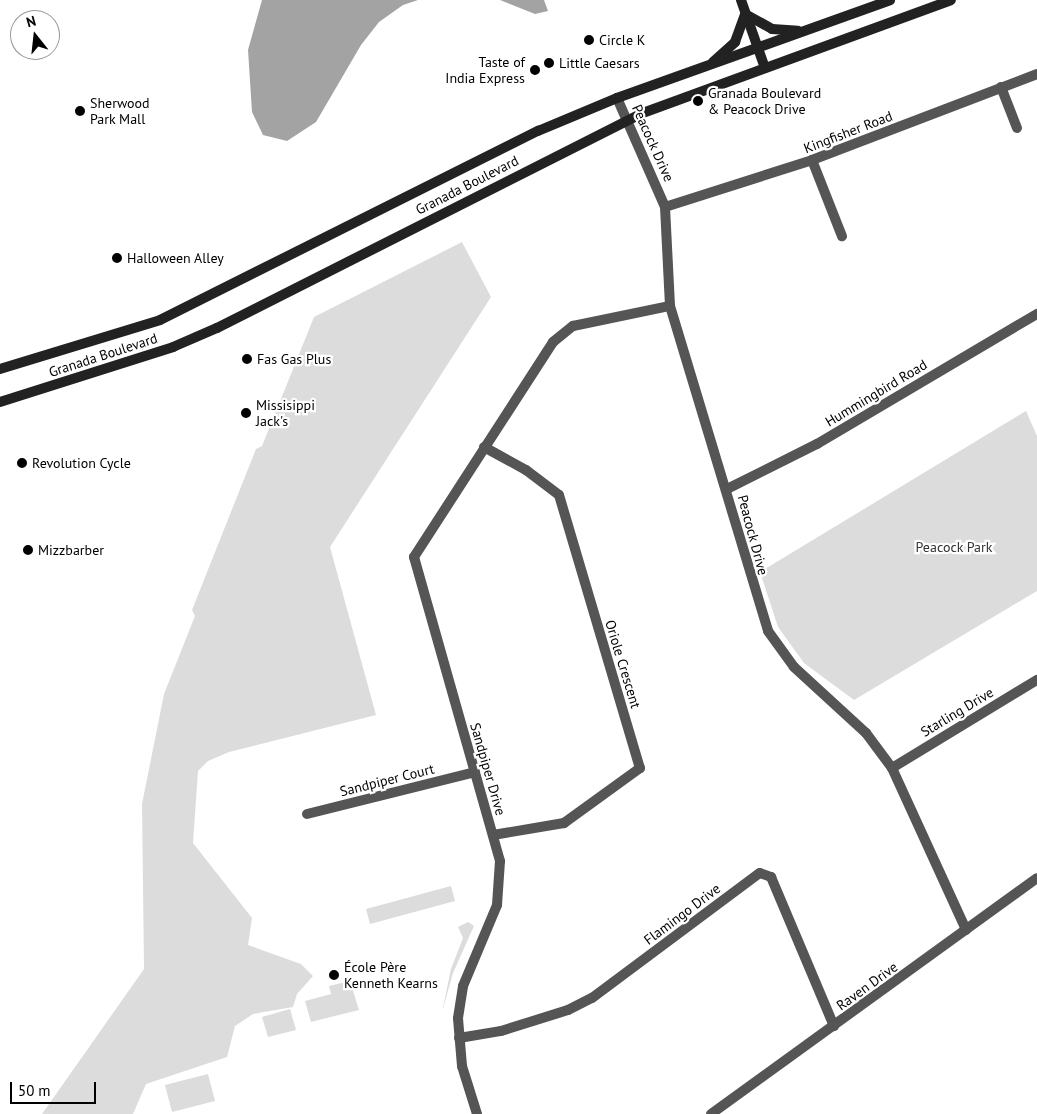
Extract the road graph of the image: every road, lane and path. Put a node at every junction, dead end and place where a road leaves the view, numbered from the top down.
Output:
1 (741, 0) edge
2 (890, 0) edge
3 (951, 0) edge
4 (745, 13) junction
5 (804, 31) junction
6 (758, 48) junction
7 (708, 66) junction
8 (765, 68) junction
9 (1037, 74) edge
10 (1001, 87) junction
11 (617, 98) junction
12 (627, 121) junction
13 (1017, 128) dead end
14 (812, 160) junction
15 (665, 207) junction
16 (842, 236) dead end
17 (670, 306) junction
18 (1037, 314) edge
19 (0, 369) edge
20 (0, 402) edge
21 (484, 448) junction
22 (727, 489) junction
23 (1037, 680) edge
24 (892, 768) junction
25 (475, 772) junction
26 (307, 814) dead end
27 (493, 835) junction
28 (1037, 878) edge
29 (966, 930) junction
30 (834, 1026) junction
31 (459, 1038) junction
32 (726, 1110) edge
33 (477, 1114) edge
34 (711, 1114) edge

1 - 4 main road
2 - 5 main road, Granada Boulevard
3 - 8 main road, Granada Boulevard
4 - 5 main road
4 - 6 main road
4 - 7 main road
5 - 6 main road, Granada Boulevard
6 - 7 main road, Granada Boulevard
6 - 8 main road
7 - 11 main road, Granada Boulevard
8 - 12 main road, Granada Boulevard
9 - 10 street, Kingfisher Road
10 - 13 street
10 - 14 street, Kingfisher Road
11 - 12 street, Peacock Drive
11 - 19 main road, Granada Boulevard
12 - 15 street, Peacock Drive
12 - 20 main road, Granada Boulevard
14 - 15 street, Kingfisher Road
14 - 16 street
15 - 17 street, Peacock Drive
17 - 21 street, Sandpiper Drive
17 - 22 street, Peacock Drive
18 - 22 street, Hummingbird Road
21 - 25 street, Sandpiper Drive
21 - 27 street, Oriole Crescent
22 - 24 street, Peacock Drive
23 - 24 street, Starling Drive
24 - 29 street, Peacock Drive
25 - 26 street, Sandpiper Court
25 - 27 street, Sandpiper Drive
27 - 31 street, Sandpiper Drive
28 - 29 street, Raven Drive
29 - 30 street, Raven Drive
30 - 31 street, Flamingo Drive
30 - 32 street, Raven Drive
31 - 33 street, Sandpiper Drive
32 - 34 street, Raven Drive

